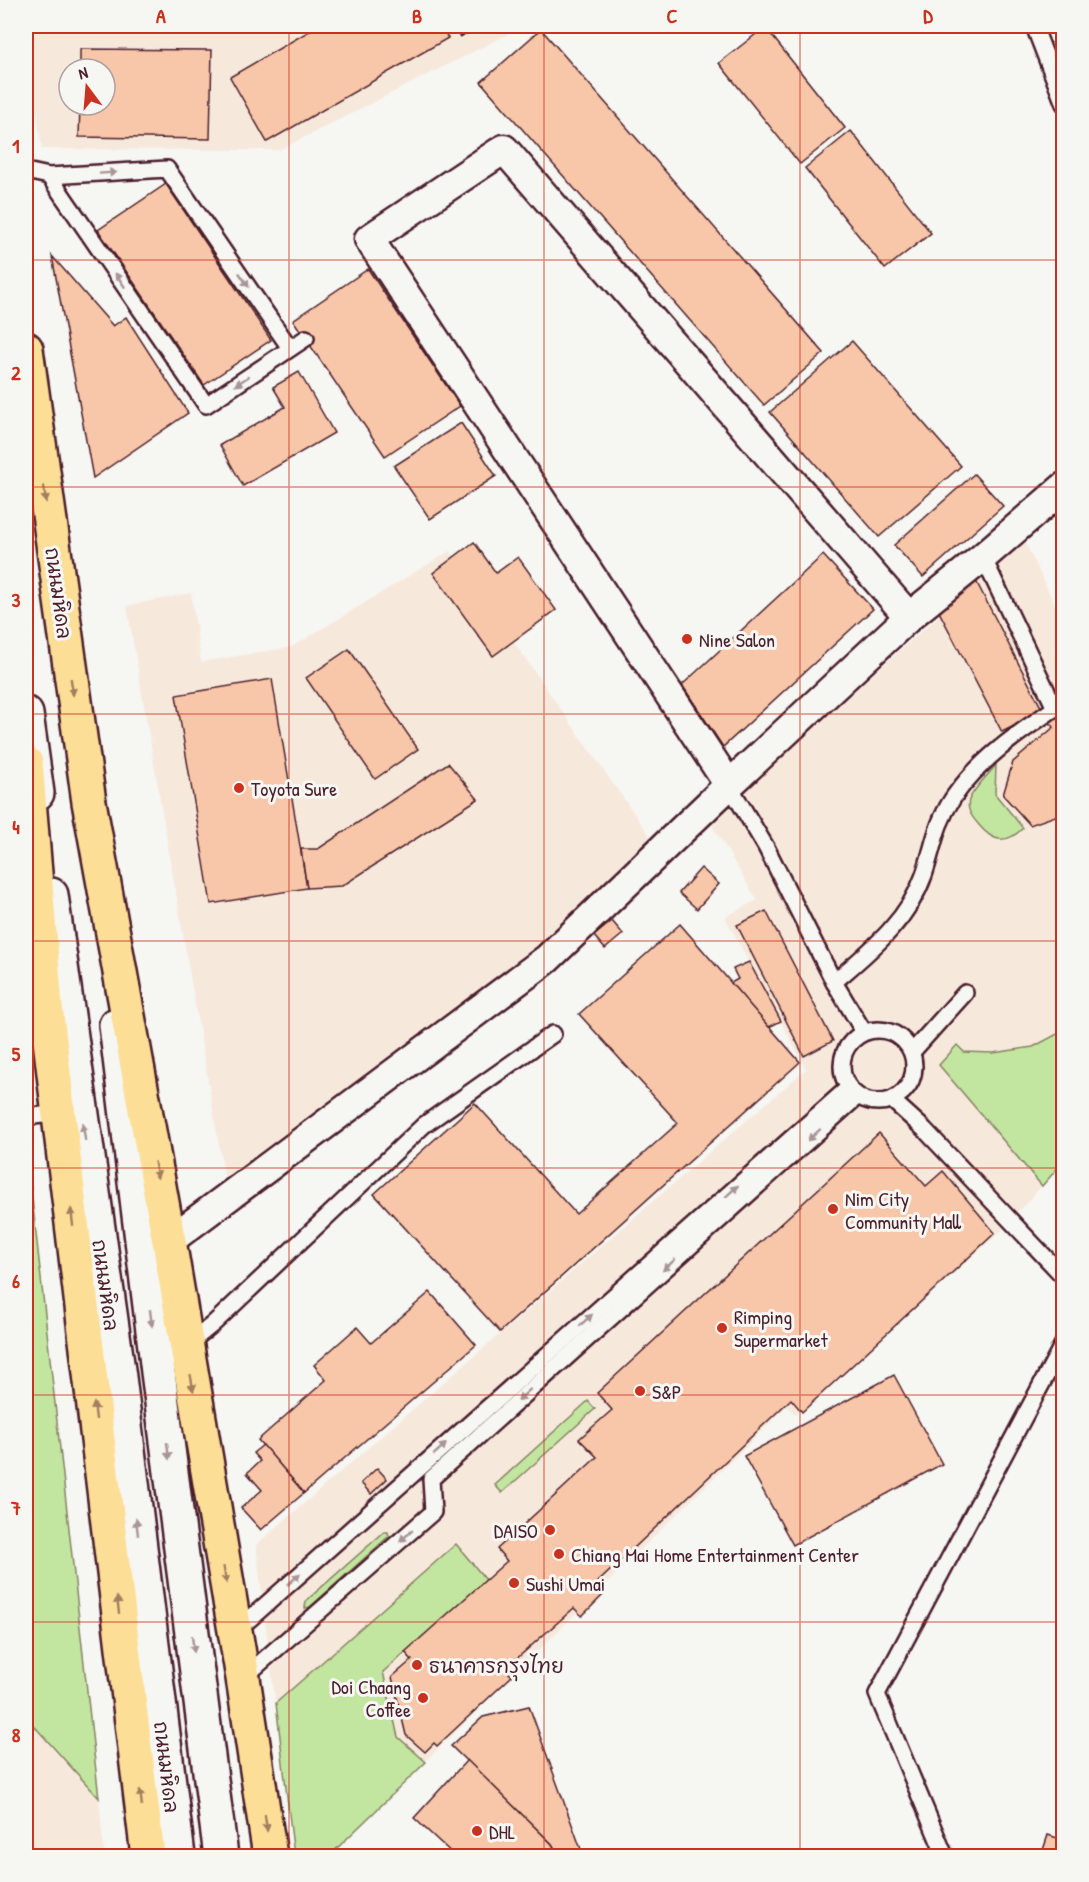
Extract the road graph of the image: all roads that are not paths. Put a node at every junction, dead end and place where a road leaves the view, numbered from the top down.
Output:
1 (1034, 26) edge
2 (1064, 104) edge
3 (26, 171) edge
4 (49, 176) junction
5 (306, 338) dead end
6 (290, 348) junction
7 (26, 349) edge
8 (1064, 487) edge
9 (983, 557) junction
10 (909, 617) junction
11 (26, 714) edge
12 (26, 763) edge
13 (729, 785) junction
14 (89, 802) junction
15 (834, 982) junction
16 (965, 993) dead end
17 (864, 1032) junction
18 (552, 1034) dead end
19 (912, 1052) junction
20 (853, 1091) junction
21 (892, 1100) junction
22 (59, 1113) junction
23 (26, 1117) edge
24 (169, 1241) junction
25 (1064, 1276) edge
26 (1064, 1342) edge
27 (186, 1346) junction
28 (235, 1632) junction
29 (243, 1678) junction
30 (148, 1857) edge
31 (177, 1857) edge
32 (221, 1857) edge
33 (270, 1857) edge
34 (945, 1857) edge

1 - 2 lane
3 - 4 lane
4 -> 6 lane
6 -> 4 lane
5 - 6 lane
7 -> 14 main road, ถนนมหิดล
8 - 9 street
9 - 10 street
9 - 15 lane
10 - 13 street
10 - 13 street
31 -> 11 main road, ถนนมหิดล
12 - 22 main road, ถนนมหิดล
13 - 15 lane
13 - 24 street
14 -> 24 main road, ถนนมหิดล
14 -> 32 main road, ถนนมหิดล
15 - 17 lane
16 - 19 lane
17 - 19 lane
17 - 20 lane
18 - 27 lane
19 - 21 lane
20 - 21 lane
28 -> 20 lane
20 -> 29 lane
21 - 25 lane
22 - 23 lane
30 -> 22 main road, ถนนมหิดล
24 - 27 main road, ถนนมหิดล
26 - 34 lane
27 -> 28 main road, ถนนมหิดล
28 - 29 main road, ถนนมหิดล
29 -> 33 main road, ถนนมหิดล

